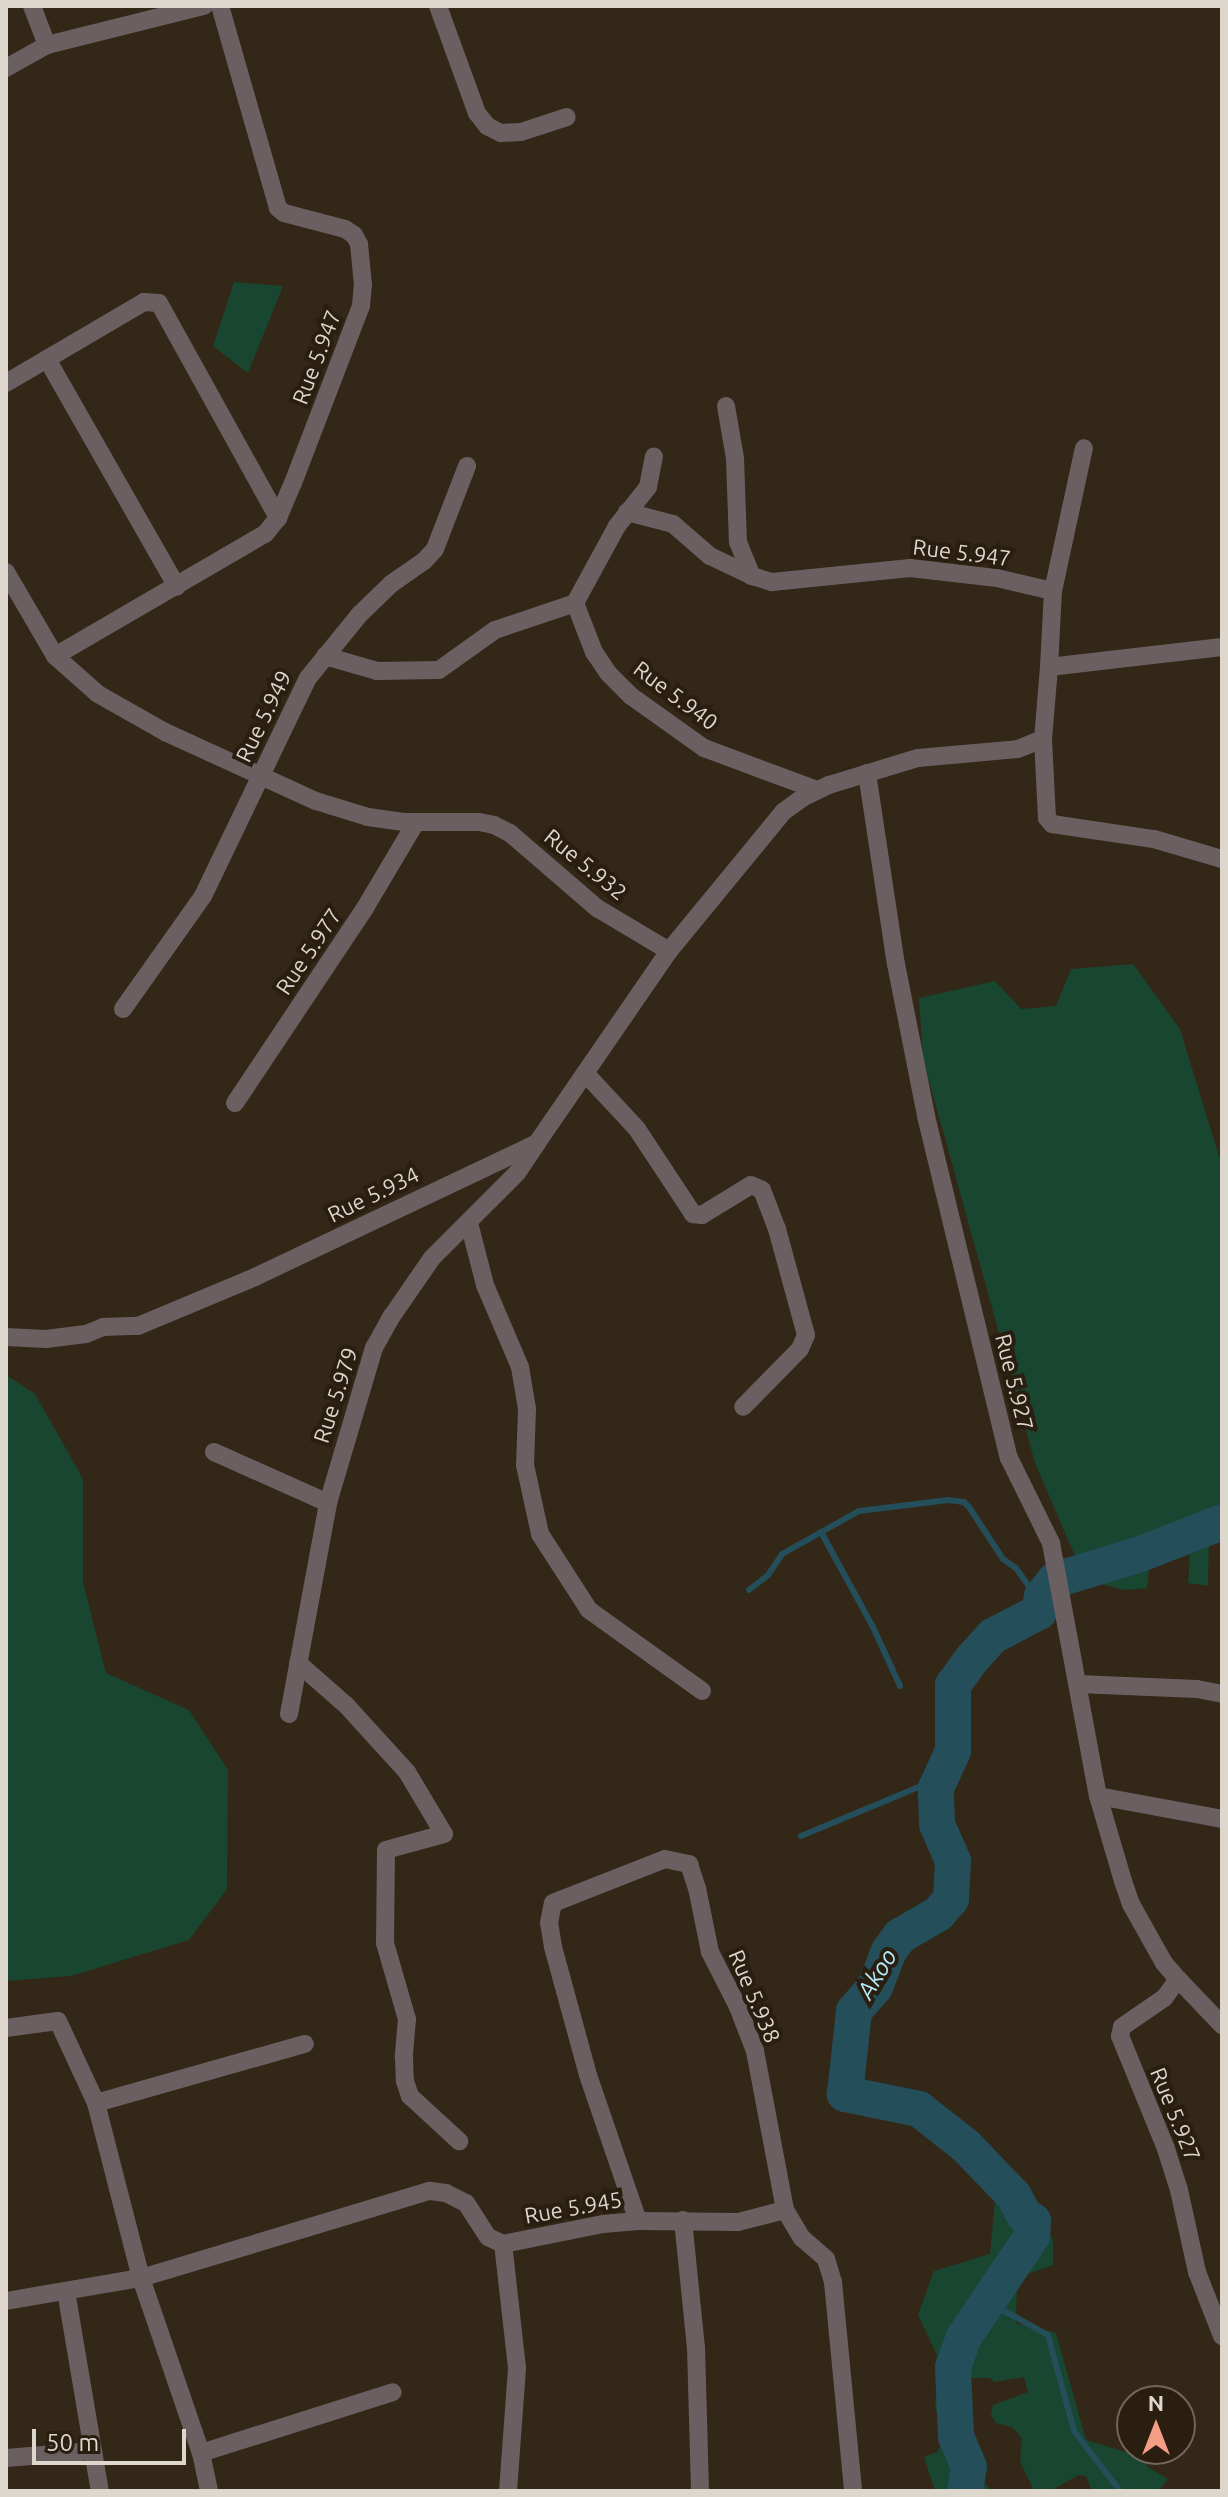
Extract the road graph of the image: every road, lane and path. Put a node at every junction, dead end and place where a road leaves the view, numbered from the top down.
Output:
1 (32, 6) edge
2 (204, 6) edge
3 (220, 6) edge
4 (438, 6) edge
5 (47, 45) junction
6 (6, 68) edge
7 (567, 117) dead end
8 (47, 359) junction
9 (6, 383) edge
10 (726, 406) dead end
11 (1084, 448) dead end
12 (654, 457) dead end
13 (467, 466) dead end
14 (627, 512) junction
15 (278, 518) junction
16 (6, 572) edge
17 (752, 576) junction
18 (177, 587) junction
19 (1053, 591) junction
20 (575, 603) junction
21 (1222, 647) edge
22 (55, 656) junction
23 (325, 656) junction
24 (1049, 667) junction
25 (1043, 739) junction
26 (867, 773) junction
27 (261, 775) junction
28 (817, 790) junction
29 (416, 822) junction
30 (1222, 859) edge
31 (669, 951) junction
32 (123, 1009) dead end
33 (585, 1073) junction
34 (235, 1103) dead end
35 (537, 1143) junction
36 (469, 1223) junction
37 (6, 1337) edge
38 (743, 1407) dead end
39 (214, 1452) dead end
40 (328, 1503) junction
41 (298, 1663) junction
42 (1078, 1684) junction
43 (702, 1691) dead end
44 (1222, 1694) edge
45 (289, 1714) dead end
46 (1098, 1796) junction
47 (1222, 1819) edge
48 (549, 1923) joint
49 (1178, 1979) junction
50 (1222, 2025) edge
51 (6, 2028) edge
52 (305, 2044) dead end
53 (96, 2103) junction
54 (459, 2141) dead end
55 (785, 2210) junction
56 (683, 2220) junction
57 (638, 2221) junction
58 (503, 2244) junction
59 (141, 2278) junction
60 (66, 2291) junction
61 (6, 2301) edge
62 (1222, 2336) edge
63 (393, 2392) dead end
64 (93, 2451) junction
65 (201, 2453) junction
66 (6, 2458) edge
67 (100, 2491) edge
68 (209, 2491) edge
69 (508, 2491) edge
70 (700, 2491) edge
71 (853, 2491) edge

1 - 5 street
2 - 5 street
3 - 15 street, Rue 5.947
4 - 7 street
5 - 6 street
8 - 9 street
8 - 15 street
8 - 18 street
10 - 17 street
11 - 19 street
12 - 14 street
13 - 23 street, Rue 5.949
14 - 17 street, Rue 5.947
14 - 20 street
15 - 18 street, Rue 5.947
16 - 22 street, Rue 5.932
17 - 19 street, Rue 5.947
18 - 22 street, Rue 5.947
19 - 24 street
20 - 23 street
20 - 28 street, Rue 5.940
21 - 24 street
22 - 27 street, Rue 5.932
23 - 27 street, Rue 5.949
24 - 25 street
25 - 26 street
25 - 30 street
26 - 28 street
26 - 42 street, Rue 5.927
27 - 29 street, Rue 5.932
27 - 32 street, Rue 5.949
28 - 31 street
29 - 31 street, Rue 5.932
29 - 34 street, Rue 5.977
31 - 33 street
33 - 35 street
33 - 38 street
35 - 36 street, Rue 5.979
35 - 37 street, Rue 5.934
36 - 40 street, Rue 5.979
36 - 43 street
39 - 40 street
40 - 41 street, Rue 5.979
41 - 45 street, Rue 5.979
41 - 54 street
42 - 44 street
42 - 46 street, Rue 5.927
46 - 47 street
46 - 49 street, Rue 5.927
48 - 55 street, Rue 5.938
48 - 57 street, Rue 5.945
49 - 50 street, Rue 5.927
49 - 62 street, Rue 5.927
51 - 53 street
52 - 53 street
53 - 59 street
55 - 56 street
55 - 71 street
56 - 57 street
56 - 70 street
57 - 58 street, Rue 5.945
58 - 59 street
58 - 69 street, Rue 5.945
59 - 60 street
59 - 65 street
60 - 61 street
60 - 64 street
63 - 65 street
64 - 66 street
64 - 67 street
65 - 68 street

